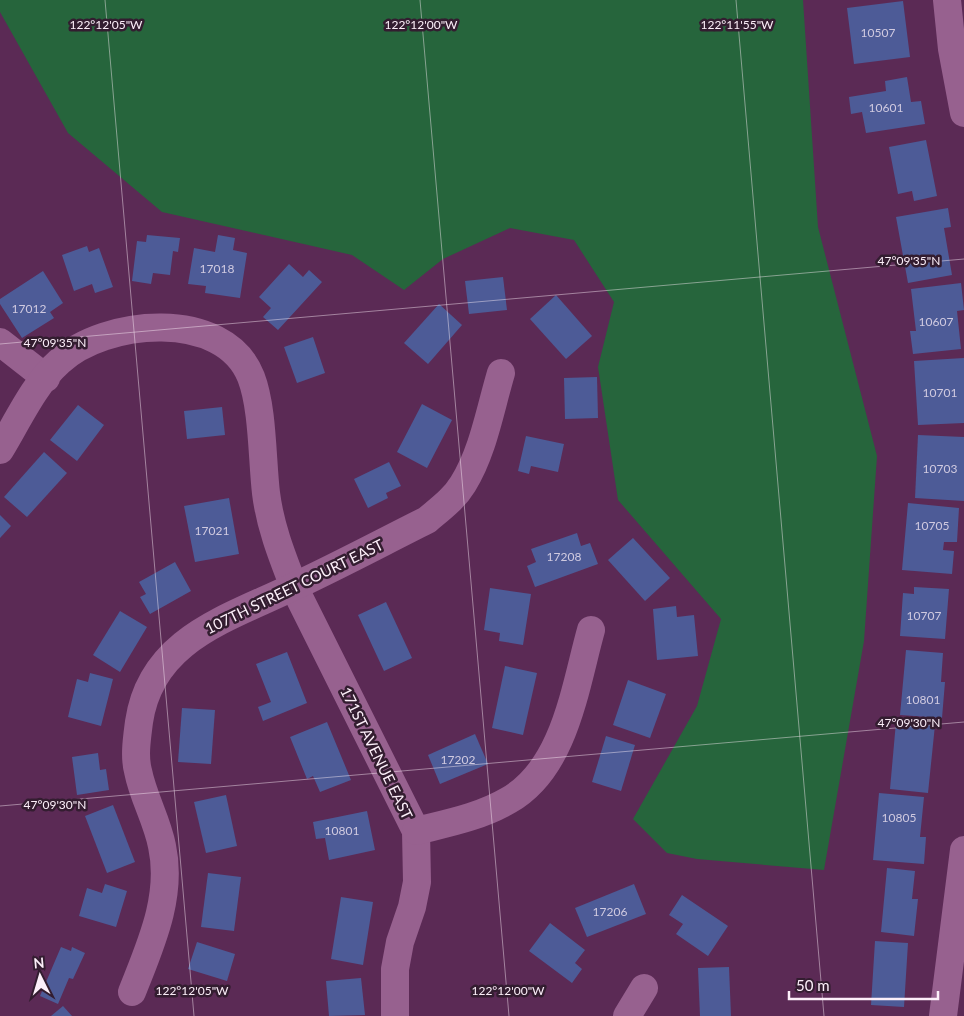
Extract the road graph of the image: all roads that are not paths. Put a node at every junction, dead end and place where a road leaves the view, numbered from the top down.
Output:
1 (947, 0) edge
2 (964, 113) edge
3 (0, 342) edge
4 (501, 374) dead end
5 (46, 378) junction
6 (0, 450) edge
7 (294, 587) junction
8 (591, 630) dead end
9 (416, 831) junction
10 (964, 850) edge
11 (644, 988) dead end
12 (132, 992) dead end
13 (395, 1016) edge
14 (627, 1016) edge
15 (942, 1016) edge

1 - 2 street
3 - 5 street
4 - 7 street, 107TH STREET COURT EAST
5 - 6 street, 171ST AVENUE EAST
5 - 7 street, 171ST AVENUE EAST
7 - 9 street, 171ST AVENUE EAST
7 - 12 street, 107TH STREET COURT EAST
8 - 9 street
9 - 13 street, 171ST AVENUE EAST
10 - 15 street
11 - 14 street

